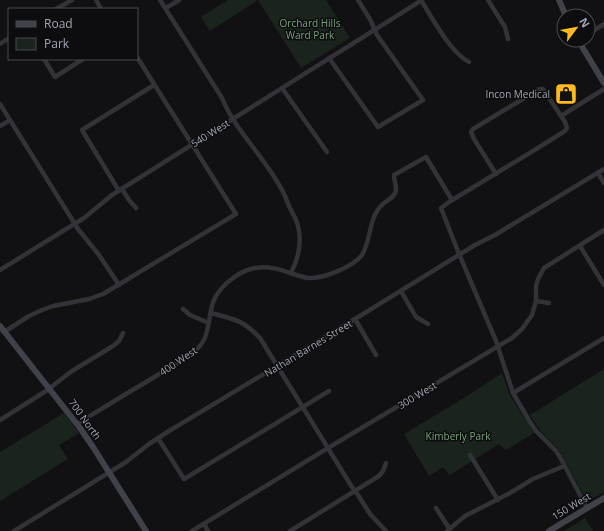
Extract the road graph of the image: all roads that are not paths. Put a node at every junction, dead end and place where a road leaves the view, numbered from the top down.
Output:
1 (72, 0) edge
2 (160, 0) edge
3 (179, 0) edge
4 (358, 0) edge
5 (422, 0) edge
6 (488, 0) edge
7 (58, 8) edge
8 (166, 8) junction
9 (375, 29) junction
10 (508, 39) dead end
11 (583, 48) edge
12 (329, 58) junction
13 (138, 59) edge
14 (45, 60) edge
15 (81, 60) edge
16 (469, 62) dead end
17 (604, 83) edge
18 (154, 85) junction
19 (282, 88) junction
20 (604, 89) edge
21 (0, 104) edge
22 (561, 116) junction
23 (233, 119) junction
24 (10, 120) junction
25 (0, 126) edge
26 (192, 145) junction
27 (327, 152) dead end
28 (604, 169) edge
29 (598, 173) junction
30 (496, 174) junction
31 (604, 183) edge
32 (121, 190) junction
33 (452, 200) junction
34 (136, 208) dead end
35 (75, 224) junction
36 (604, 230) edge
37 (580, 246) junction
38 (460, 255) junction
39 (0, 270) edge
40 (292, 273) junction
41 (604, 284) edge
42 (119, 285) junction
43 (401, 291) junction
44 (536, 301) junction
45 (549, 304) dead end
46 (183, 309) dead end
47 (211, 313) junction
48 (354, 320) junction
49 (209, 323) junction
50 (428, 324) dead end
51 (0, 326) edge
52 (4, 332) junction
53 (123, 333) dead end
54 (604, 338) edge
55 (498, 346) junction
56 (376, 355) dead end
57 (278, 365) junction
58 (50, 389) junction
59 (328, 391) dead end
60 (513, 393) junction
61 (303, 407) junction
62 (0, 420) edge
63 (78, 424) junction
64 (158, 438) junction
65 (328, 448) junction
66 (470, 455) dead end
67 (386, 463) dead end
68 (564, 466) junction
69 (109, 472) junction
70 (355, 491) junction
71 (604, 498) edge
72 (498, 500) junction
73 (436, 508) dead end
74 (587, 508) junction
75 (204, 524) junction
76 (448, 530) edge
77 (14, 531) edge
78 (146, 531) edge
79 (192, 531) edge
80 (208, 531) edge
81 (290, 531) edge
82 (386, 531) edge
83 (549, 531) edge

1 - 7 street
2 - 8 street
3 - 8 street
4 - 9 street
5 - 9 street, 540 West
5 - 16 street
6 - 10 street
8 - 23 street
9 - 12 street, 540 West
9 - 12 street
11 - 17 street
12 - 19 street, 540 West
13 - 18 street
14 - 15 street
18 - 26 street
18 - 32 street
19 - 23 street, 540 West
19 - 27 street
20 - 22 street
21 - 24 street
22 - 30 street
22 - 30 street
23 - 26 street, 540 West
23 - 40 street
24 - 25 street
24 - 35 street
26 - 32 street, 540 West
26 - 42 street
28 - 29 street, Nathan Barnes Street
29 - 31 street
29 - 38 street, Nathan Barnes Street
30 - 33 street
32 - 34 street
32 - 35 street, 540 West
33 - 38 street
33 - 40 street, 400 West
35 - 39 street, 540 West
35 - 42 street
36 - 37 street, 300 West
37 - 41 street
37 - 44 street, 300 West
38 - 43 street, Nathan Barnes Street
38 - 55 street
40 - 47 street, 400 West
42 - 52 street
43 - 48 street, Nathan Barnes Street
43 - 50 street
44 - 45 street
44 - 55 street, 300 West
46 - 49 street
47 - 49 street, 400 West
47 - 57 street
48 - 56 street
48 - 57 street, Nathan Barnes Street
49 - 63 street, 400 West
51 - 52 street, 700 North
52 - 58 street, 700 North
53 - 58 street
54 - 60 street
55 - 60 street
55 - 65 street, 300 West
57 - 61 street
57 - 64 street, Nathan Barnes Street
58 - 62 street
58 - 63 street, 700 North
59 - 61 street
60 - 68 street
61 - 64 street
61 - 65 street
63 - 69 street, 700 North
64 - 69 street, Nathan Barnes Street
65 - 70 street
65 - 75 street, 300 West
66 - 72 street
67 - 70 street
68 - 72 street
68 - 74 street
69 - 77 street, Nathan Barnes Street
69 - 78 street, 700 North
70 - 81 street
70 - 82 street
71 - 74 street, 150 West
72 - 76 street
73 - 76 street
74 - 83 street, 150 West
75 - 79 street, 300 West
75 - 80 street

